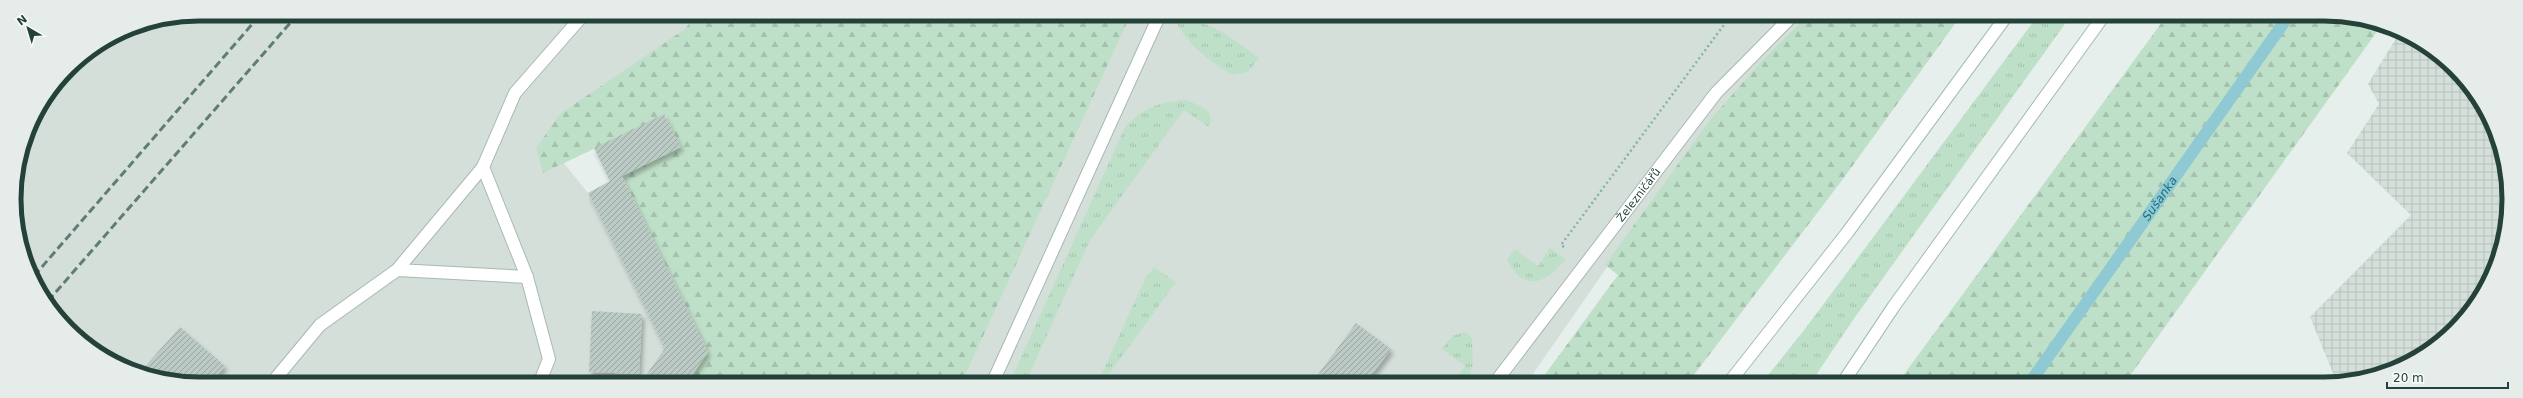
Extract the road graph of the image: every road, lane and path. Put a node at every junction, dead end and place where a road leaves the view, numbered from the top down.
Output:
1 (578, 21) edge
2 (1157, 21) edge
3 (1787, 21) edge
4 (2003, 21) edge
5 (2100, 21) edge
6 (482, 167) junction
7 (397, 270) junction
8 (527, 277) junction
9 (278, 377) edge
10 (542, 377) edge
11 (995, 377) edge
12 (1499, 377) edge
13 (1734, 377) edge
14 (1847, 377) edge

1 - 6 street
2 - 11 street
3 - 12 street, Železničářů
4 - 13 street
5 - 14 street
6 - 7 street
6 - 8 street
7 - 8 street
7 - 9 street
8 - 10 street

